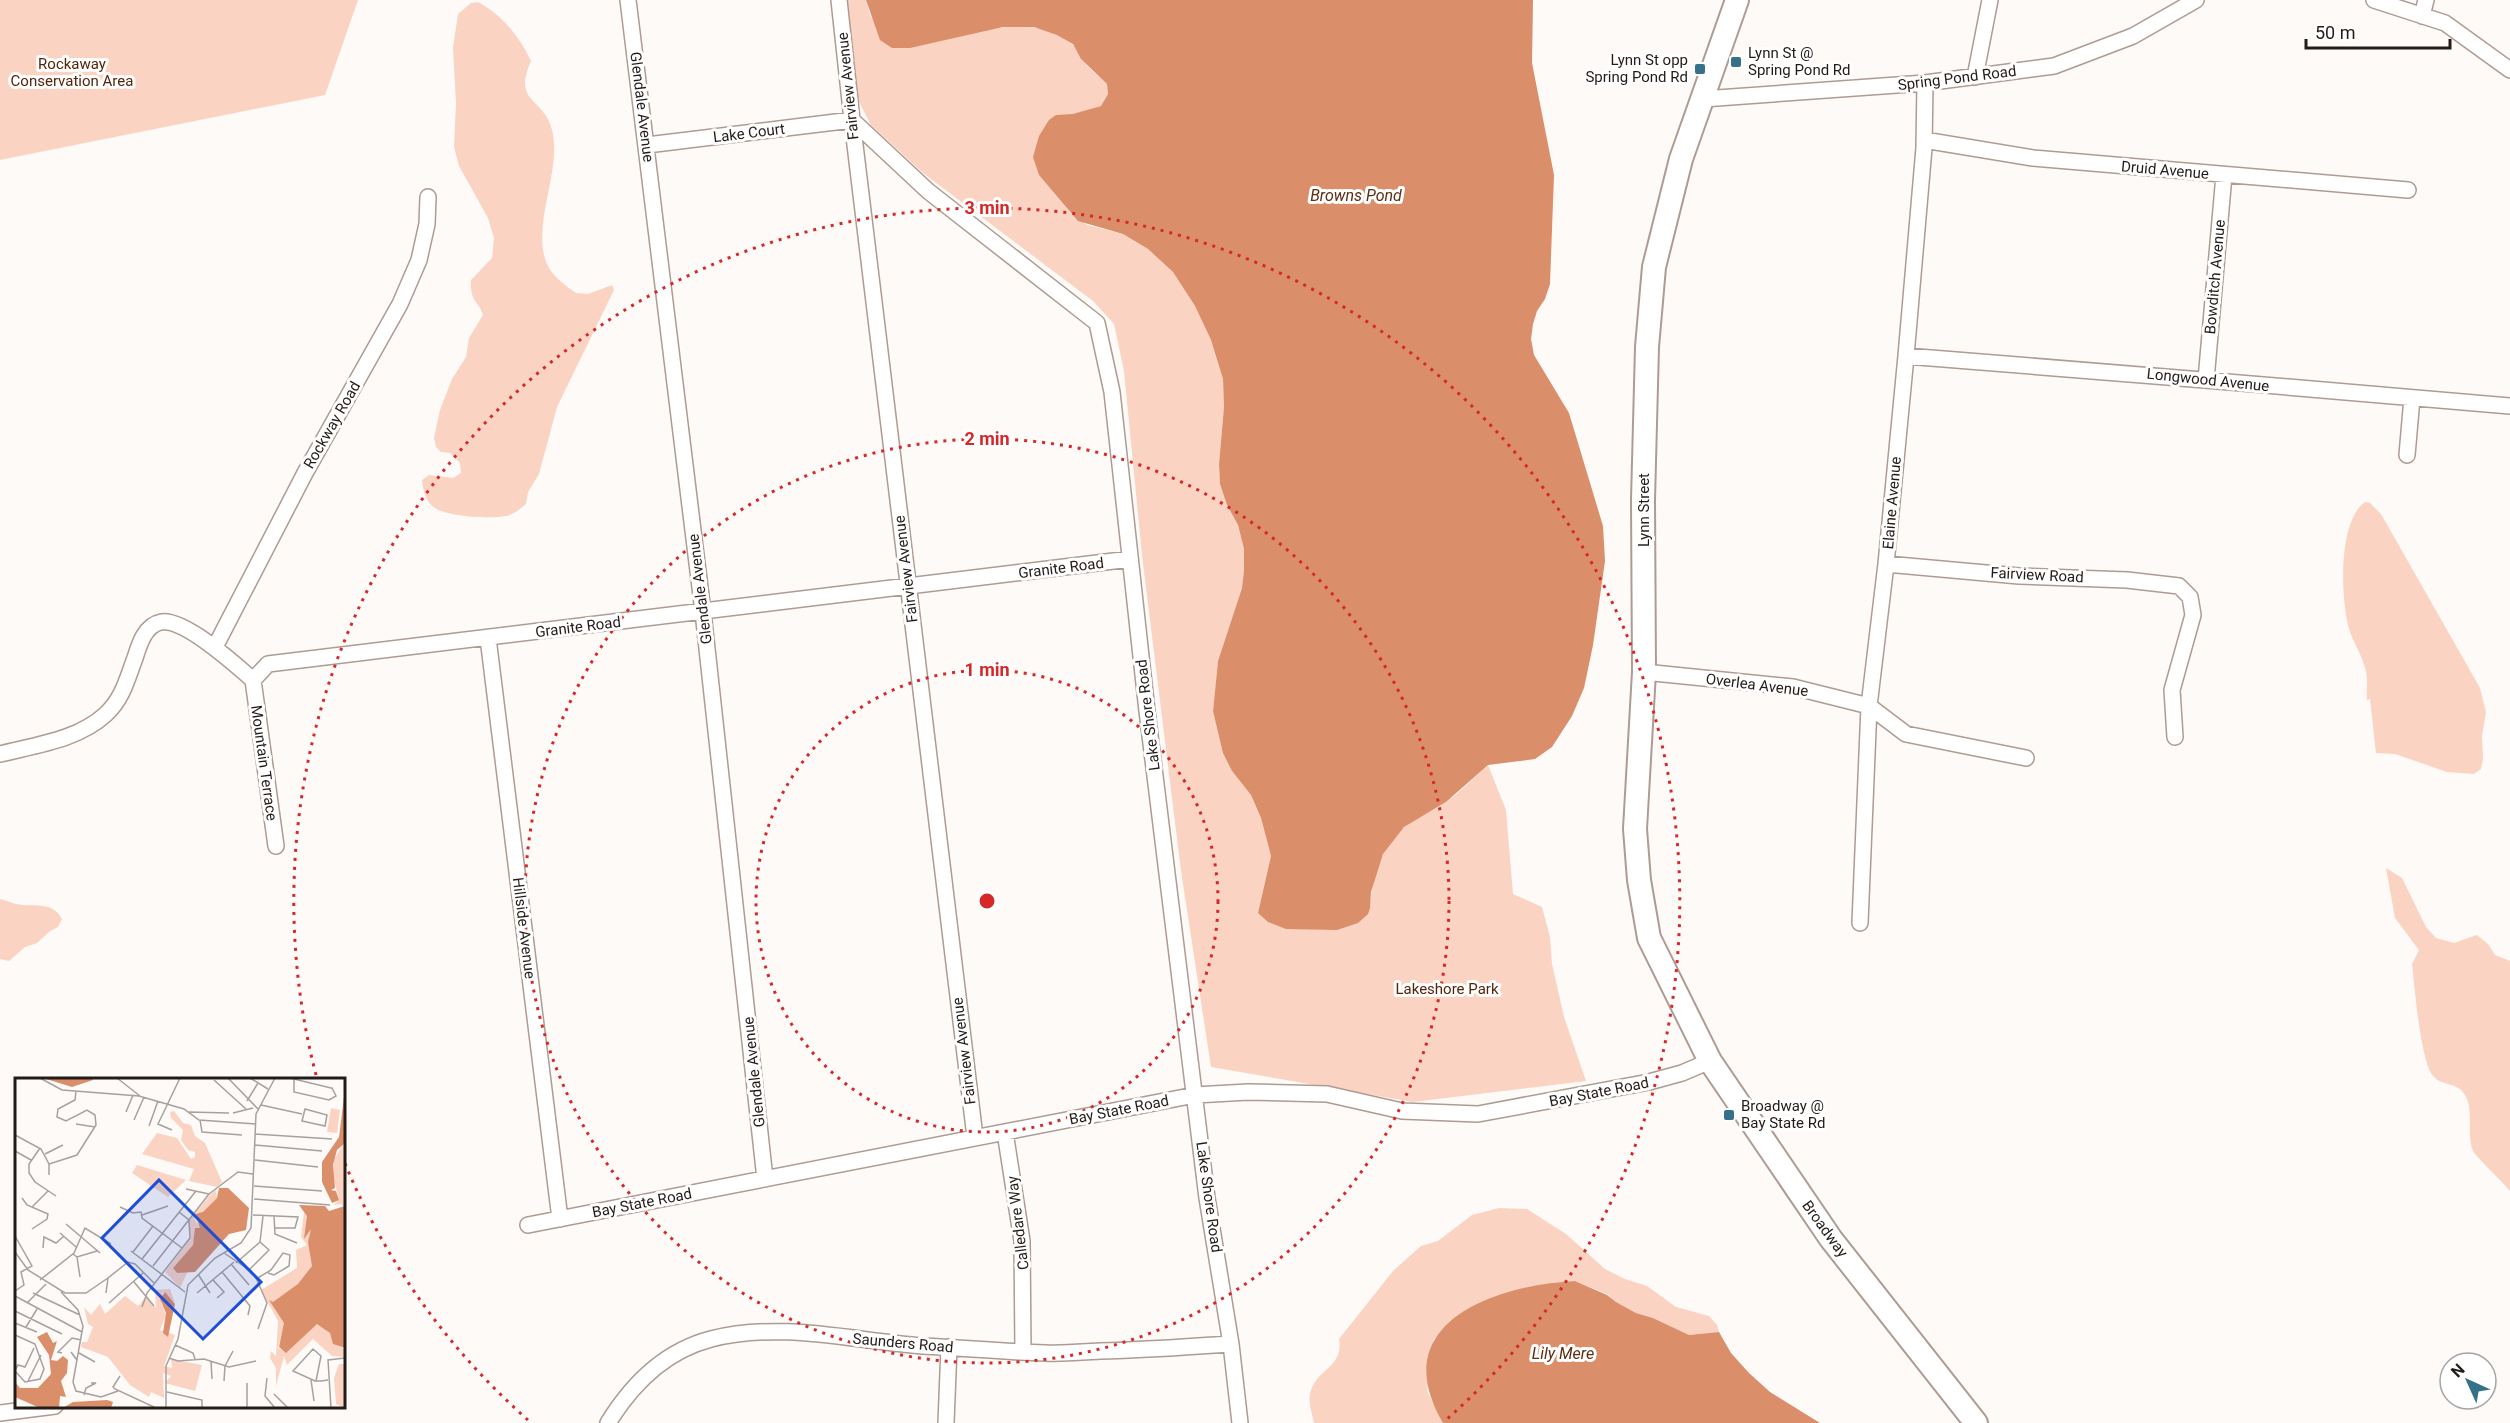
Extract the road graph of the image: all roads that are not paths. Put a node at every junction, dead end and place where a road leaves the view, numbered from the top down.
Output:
1 (628, 0) edge
2 (839, 0) edge
3 (1737, 0) edge
4 (1990, 0) edge
5 (2196, 0) edge
6 (2374, 0) edge
7 (2426, 0) edge
8 (2422, 16) junction
9 (2510, 70) edge
10 (1975, 77) junction
11 (1925, 83) junction
12 (1703, 99) junction
13 (852, 120) junction
14 (1924, 140) junction
15 (647, 145) junction
16 (2224, 175) junction
17 (2408, 190) dead end
18 (428, 197) dead end
19 (1906, 356) junction
20 (2206, 380) junction
21 (2412, 398) junction
22 (2510, 406) edge
23 (2407, 455) dead end
24 (1130, 560) junction
25 (1886, 564) junction
26 (909, 586) junction
27 (703, 612) junction
28 (488, 638) junction
29 (215, 647) junction
30 (1644, 672) junction
31 (253, 680) junction
32 (1869, 706) junction
33 (2175, 737) dead end
34 (0, 754) edge
35 (2026, 759) dead end
36 (276, 846) dead end
37 (1860, 923) dead end
38 (1691, 1022) joint
39 (1710, 1061) junction
40 (1195, 1095) junction
41 (1005, 1132) junction
42 (975, 1137) junction
43 (765, 1179) junction
44 (560, 1219) junction
45 (528, 1225) dead end
46 (1231, 1344) junction
47 (949, 1347) junction
48 (1023, 1351) junction
49 (46, 1408) edge
50 (0, 1413) edge
51 (608, 1423) edge
52 (946, 1423) edge
53 (1240, 1423) edge
54 (1976, 1423) edge

1 - 15 street, Glendale Avenue
2 - 13 street, Fairview Avenue
3 - 12 main road, Lynn Street
4 - 10 street
5 - 10 street, Spring Pond Road
6 - 8 street
7 - 8 street
8 - 9 street
10 - 11 street, Spring Pond Road
11 - 12 street, Spring Pond Road
11 - 14 street, Elaine Avenue
12 - 30 main road, Lynn Street
13 - 15 street, Lake Court
13 - 24 street, Lake Shore Road
13 - 26 street, Fairview Avenue
14 - 16 street, Druid Avenue
14 - 19 street, Elaine Avenue
15 - 27 street, Glendale Avenue
16 - 17 street, Druid Avenue
16 - 20 street, Bowditch Avenue
18 - 29 street, Rockway Road
19 - 20 street, Longwood Avenue
19 - 25 street, Elaine Avenue
20 - 21 street, Longwood Avenue
21 - 22 street, Longwood Avenue
21 - 23 street
24 - 26 street, Granite Road
24 - 40 street, Lake Shore Road
25 - 32 street, Elaine Avenue
25 - 33 street, Fairview Road
26 - 27 street, Granite Road
26 - 42 street, Fairview Avenue
27 - 28 street, Granite Road
27 - 43 street, Glendale Avenue
28 - 31 street, Granite Road
28 - 44 street, Hillside Avenue
29 - 31 street
29 - 34 street
30 - 32 street, Overlea Avenue
30 - 38 main road, Lynn Street
31 - 36 street, Mountain Terrace
32 - 35 street
32 - 37 street, Elaine Avenue
38 - 39 main road, Broadway
39 - 40 street, Bay State Road
39 - 54 main road, Broadway
40 - 41 street, Bay State Road
40 - 46 street, Lake Shore Road
41 - 42 street, Bay State Road
41 - 48 street, Calledare Way
42 - 43 street, Bay State Road
43 - 44 street, Bay State Road
44 - 45 street, Bay State Road
46 - 48 street, Saunders Road
46 - 53 street, Lake Shore Road
47 - 48 street, Saunders Road
47 - 51 street, Saunders Road
47 - 52 street
49 - 50 street

